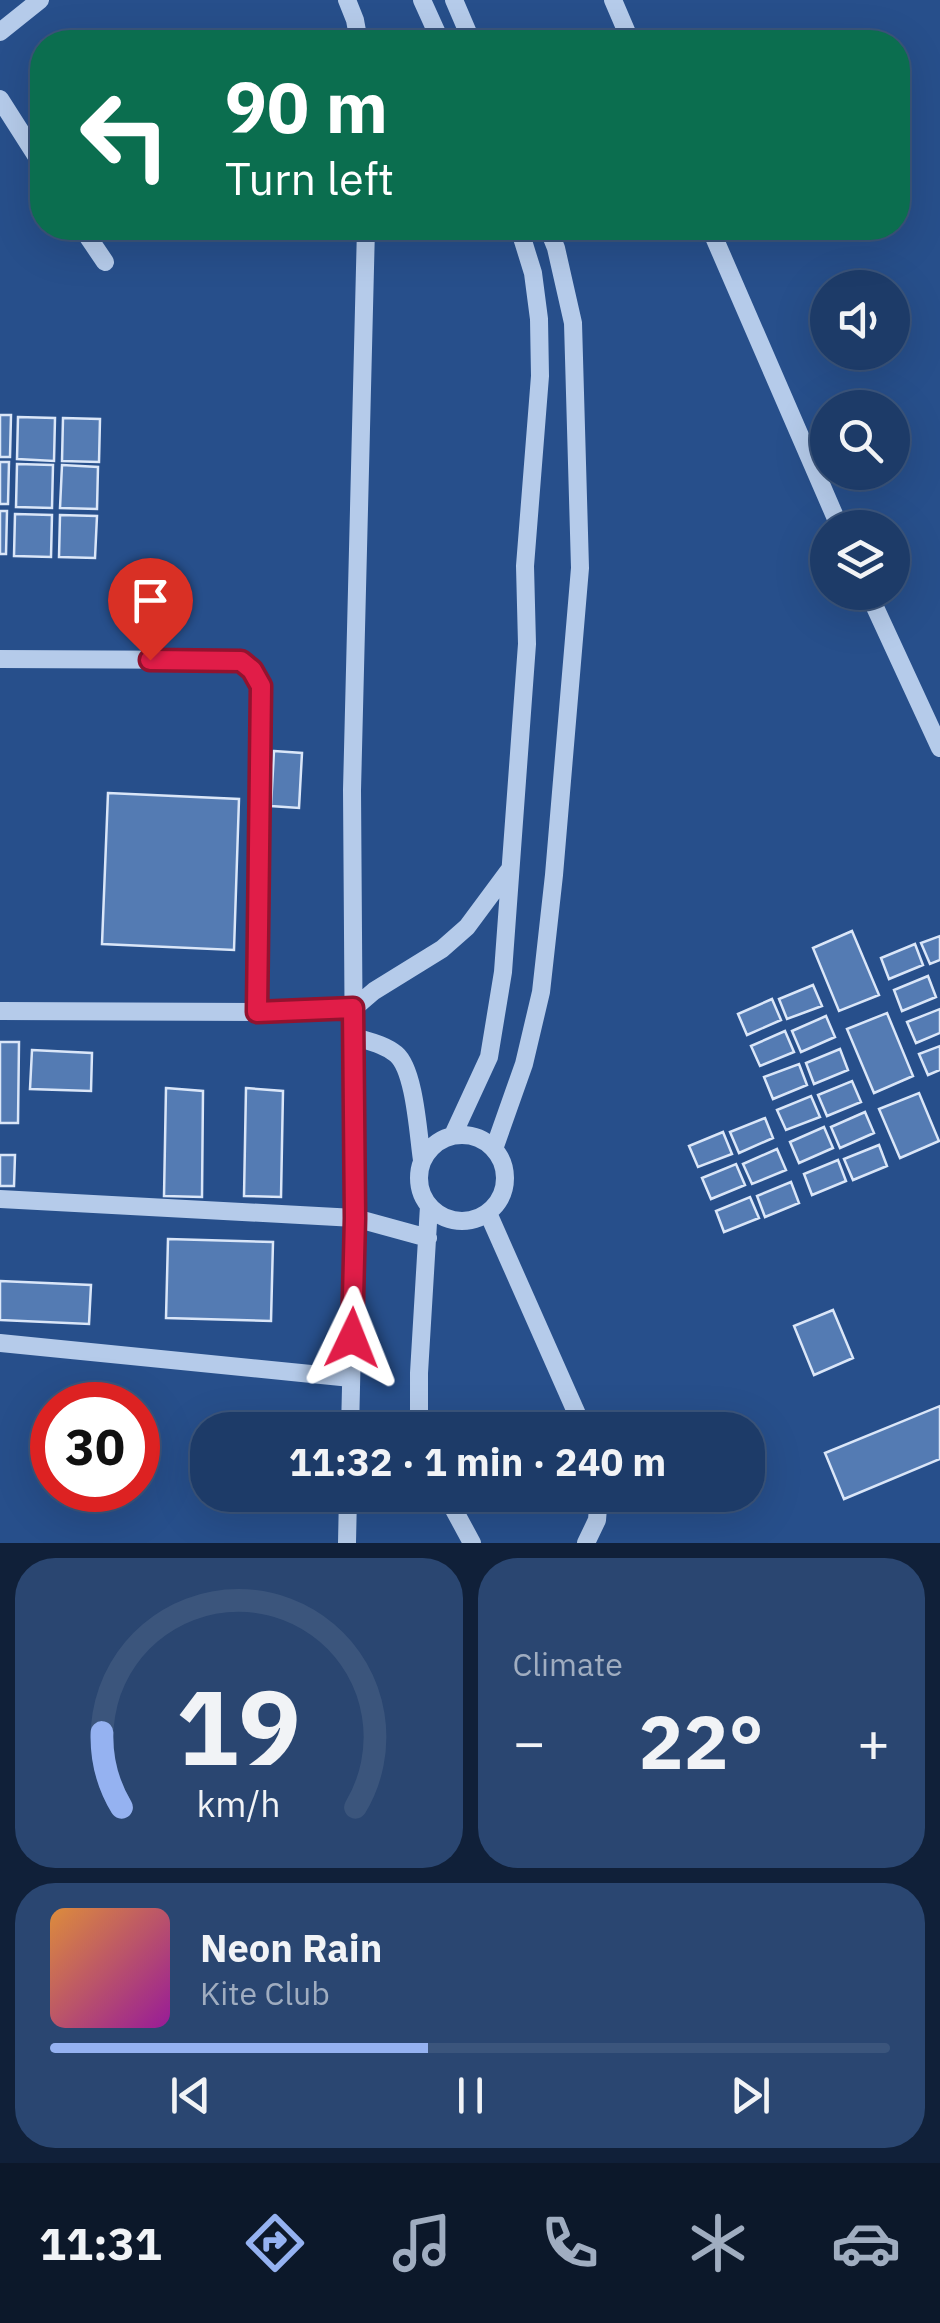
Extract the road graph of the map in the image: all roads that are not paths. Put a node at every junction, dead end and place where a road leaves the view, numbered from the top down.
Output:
1 (40, 0) edge
2 (347, 0) edge
3 (422, 0) edge
4 (454, 0) edge
5 (613, 0) edge
6 (357, 30) edge
7 (436, 30) edge
8 (467, 30) edge
9 (626, 30) edge
10 (0, 32) edge
11 (0, 98) edge
12 (30, 146) edge
13 (90, 240) edge
14 (366, 240) edge
15 (522, 240) edge
16 (553, 240) edge
17 (715, 240) edge
18 (104, 262) dead end
19 (832, 510) edge
20 (876, 610) edge
21 (0, 659) edge
22 (940, 748) edge
23 (510, 869) junction
24 (353, 1008) junction
25 (0, 1011) edge
26 (257, 1012) junction
27 (352, 1036) junction
28 (453, 1134) junction
29 (494, 1149) junction
30 (422, 1160) junction
31 (0, 1199) edge
32 (428, 1206) junction
33 (488, 1213) junction
34 (355, 1218) junction
35 (428, 1238) junction
36 (0, 1344) edge
37 (351, 1378) junction
38 (350, 1412) edge
39 (419, 1412) edge
40 (576, 1412) edge
41 (348, 1512) edge
42 (455, 1512) edge
43 (598, 1512) edge
44 (347, 1543) edge
45 (472, 1543) edge
46 (586, 1543) edge

1 - 10 street
2 - 6 street
3 - 7 street
4 - 8 street
5 - 9 street
11 - 12 street
13 - 18 street
14 - 24 street
15 - 23 street
16 - 29 street
17 - 19 street
20 - 22 street
21 - 26 street
23 - 24 street
23 - 28 street
24 - 26 street
24 - 27 street
25 - 26 street
27 - 30 street
27 - 34 street
28 - 29 street
28 - 30 street
29 - 33 street
30 - 32 street
31 - 34 street
32 - 33 street
32 - 35 street
33 - 40 street
34 - 35 street
34 - 37 street
35 - 39 street
36 - 37 street
37 - 38 street
41 - 44 street
42 - 45 street
43 - 46 street

